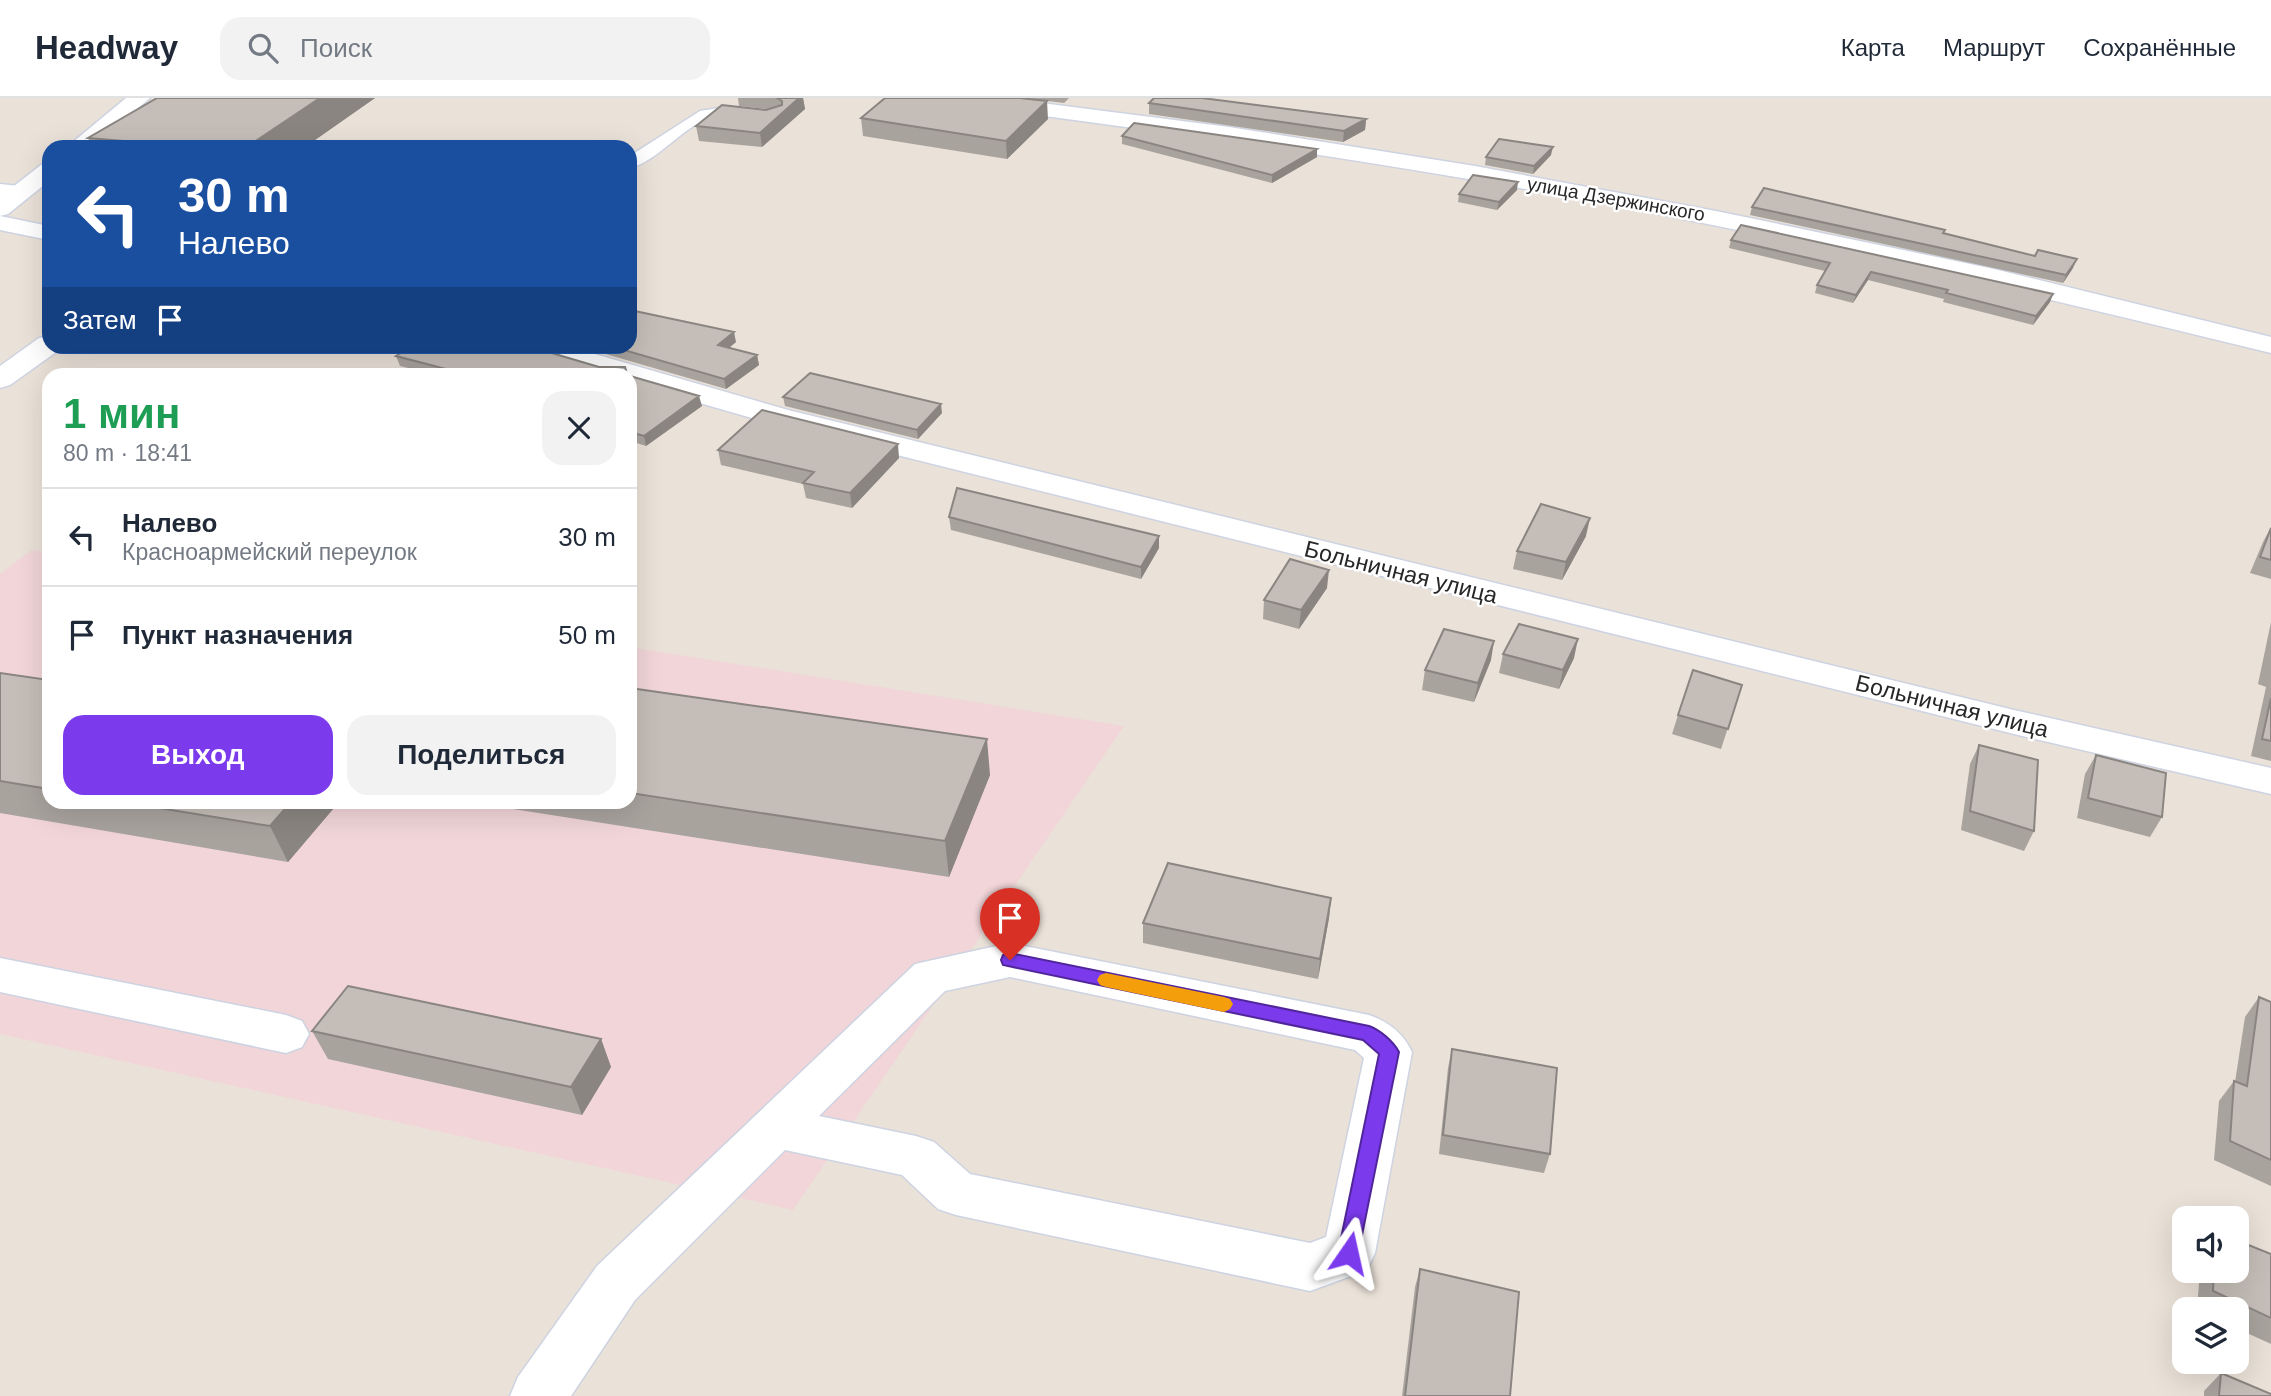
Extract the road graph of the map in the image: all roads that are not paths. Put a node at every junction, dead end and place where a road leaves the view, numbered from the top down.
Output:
1 (139, 98) edge
2 (954, 98) edge
3 (763, 116) edge
4 (87, 140) edge
5 (637, 158) edge
6 (42, 174) edge
7 (10, 192) edge
8 (0, 209) edge
9 (0, 223) edge
10 (42, 232) edge
11 (2271, 345) edge
12 (42, 349) edge
13 (562, 354) edge
14 (611, 368) edge
15 (637, 376) edge
16 (0, 379) edge
17 (2271, 781) edge
18 (0, 975) edge
19 (286, 1034) dead end
20 (776, 1128) junction
21 (538, 1396) edge

1 - 4 street
2 - 11 street, улица Дзержинского
3 - 5 lane
6 - 7 street
7 - 8 street
9 - 10 street
12 - 16 street
13 - 14 street, Больничная улица
15 - 17 street, Больничная улица
18 - 19 street
20 - 20 street
20 - 21 street

